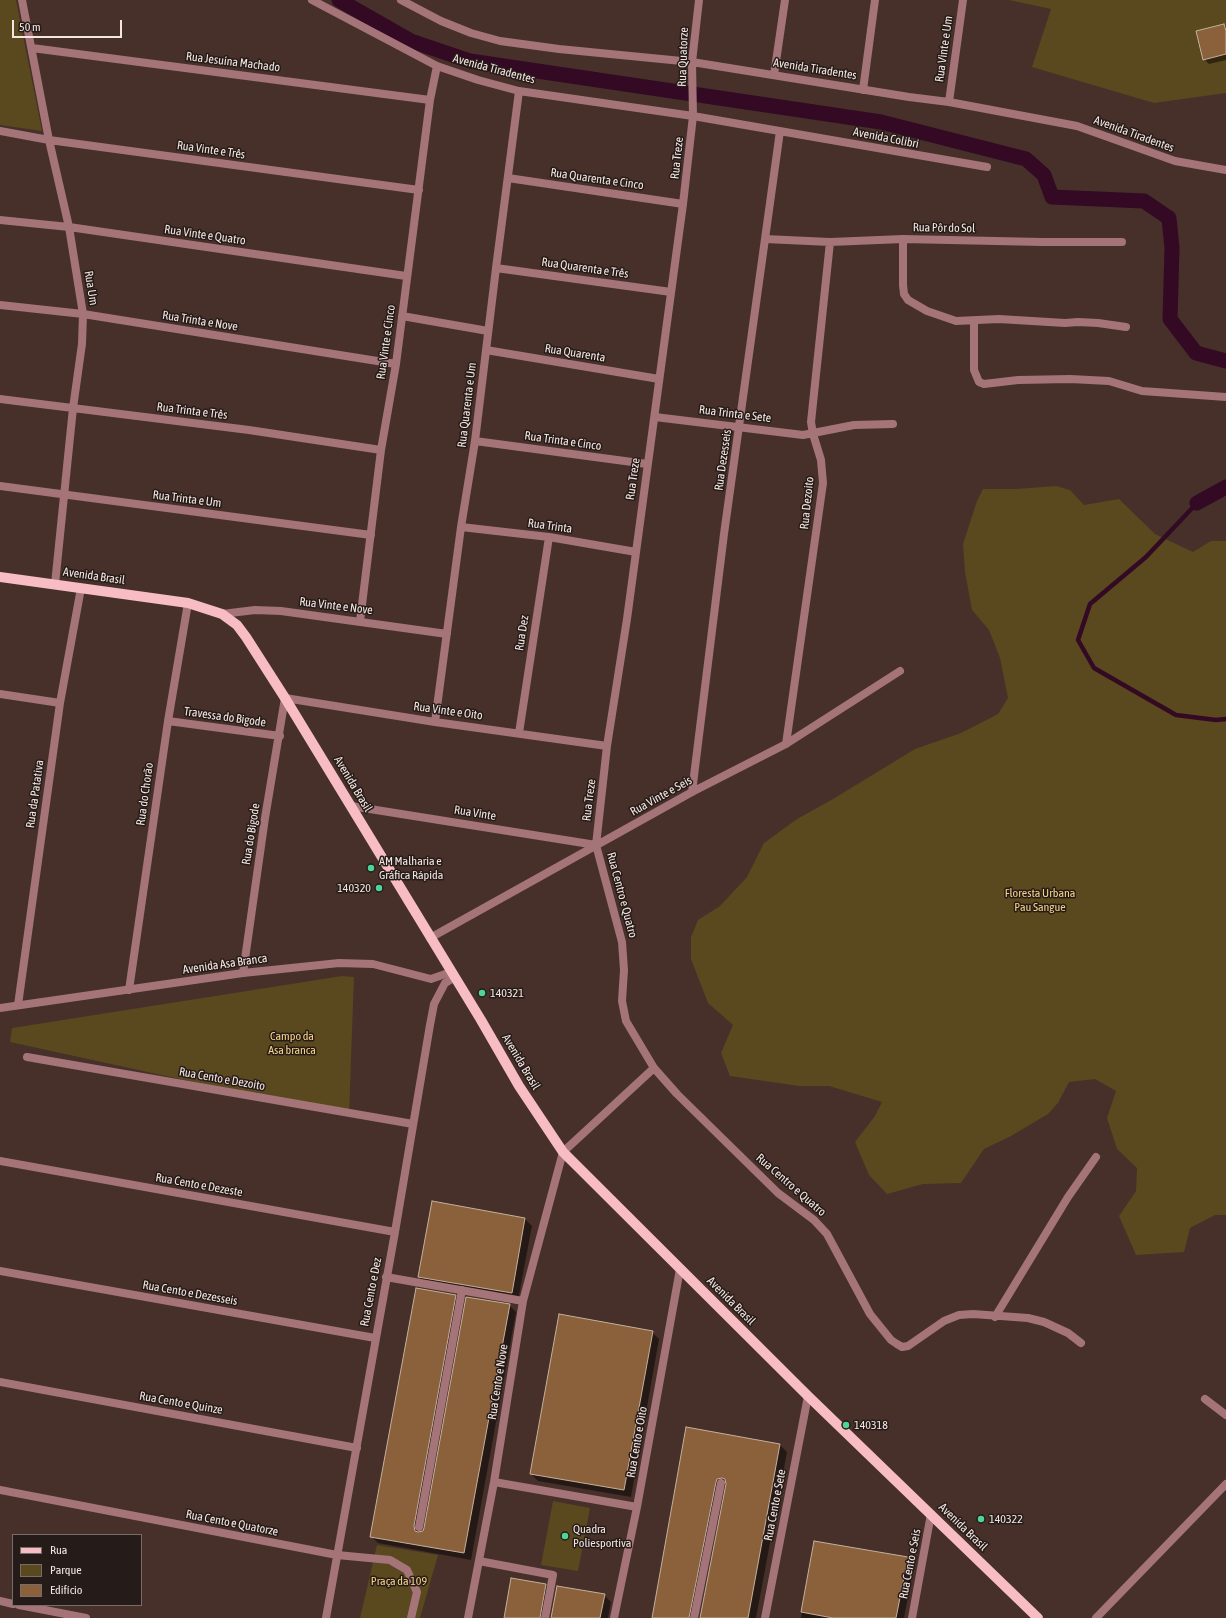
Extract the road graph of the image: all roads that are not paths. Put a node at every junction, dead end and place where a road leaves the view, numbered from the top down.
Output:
1 (22, 0) edge
2 (312, 0) edge
3 (401, 0) edge
4 (699, 0) edge
5 (785, 0) edge
6 (875, 0) edge
7 (963, 0) edge
8 (32, 48) junction
9 (692, 62) junction
10 (437, 66) junction
11 (774, 75) junction
12 (519, 90) junction
13 (863, 90) junction
14 (430, 100) junction
15 (949, 102) junction
16 (693, 116) junction
17 (0, 131) edge
18 (780, 131) junction
19 (49, 140) junction
20 (987, 168) dead end
21 (1226, 170) edge
22 (508, 178) junction
23 (419, 190) junction
24 (683, 204) junction
25 (0, 220) edge
26 (69, 226) junction
27 (765, 239) junction
28 (903, 239) junction
29 (830, 242) junction
30 (1122, 242) dead end
31 (496, 268) junction
32 (406, 276) junction
33 (671, 292) junction
34 (0, 305) edge
35 (82, 314) junction
36 (402, 316) junction
37 (974, 321) junction
38 (1126, 327) dead end
39 (488, 331) junction
40 (486, 350) junction
41 (396, 364) junction
42 (659, 379) junction
43 (1226, 397) edge
44 (0, 399) edge
45 (73, 408) junction
46 (655, 417) junction
47 (893, 424) dead end
48 (740, 427) junction
49 (812, 434) junction
50 (475, 441) junction
51 (380, 450) junction
52 (647, 464) junction
53 (0, 486) edge
54 (65, 495) junction
55 (461, 527) junction
56 (372, 535) junction
57 (549, 537) junction
58 (636, 552) junction
59 (0, 577) edge
60 (55, 584) junction
61 (81, 588) junction
62 (188, 603) junction
63 (222, 614) junction
64 (360, 621) junction
65 (447, 634) junction
66 (900, 672) dead end
67 (0, 694) edge
68 (286, 698) junction
69 (60, 703) junction
70 (168, 721) junction
71 (435, 722) junction
72 (519, 733) junction
73 (280, 736) junction
74 (786, 744) junction
75 (607, 746) junction
76 (692, 792) junction
77 (351, 806) junction
78 (596, 845) junction
79 (430, 938) junction
80 (244, 973) junction
81 (453, 974) junction
82 (129, 990) junction
83 (18, 1005) junction
84 (0, 1008) edge
85 (27, 1057) dead end
86 (654, 1068) junction
87 (413, 1124) junction
88 (563, 1152) junction
89 (1096, 1157) dead end
90 (0, 1161) edge
91 (395, 1232) junction
92 (680, 1269) junction
93 (0, 1271) edge
94 (386, 1277) junction
95 (462, 1290) junction
96 (523, 1301) junction
97 (995, 1317) junction
98 (375, 1338) junction
99 (1082, 1343) dead end
100 (0, 1382) edge
101 (808, 1396) junction
102 (1205, 1399) dead end
103 (1226, 1415) edge
104 (357, 1448) junction
105 (494, 1482) junction
106 (721, 1483) dead end
107 (1226, 1484) edge
108 (0, 1490) edge
109 (637, 1507) junction
110 (931, 1514) junction
111 (418, 1527) dead end
112 (337, 1555) junction
113 (479, 1561) junction
114 (0, 1601) edge
115 (12, 1604) edge
116 (24, 1606) edge
117 (86, 1618) edge
118 (326, 1618) edge
119 (411, 1618) edge
120 (468, 1618) edge
121 (545, 1618) edge
122 (614, 1618) edge
123 (694, 1618) edge
124 (765, 1618) edge
125 (912, 1618) edge
126 (1038, 1618) edge
127 (1096, 1618) edge

1 - 8 street, Rua Um
2 - 10 street, Avenida Tiradentes
3 - 9 street, Avenida Tiradentes
4 - 9 street, Rua Quatorze
5 - 11 street
6 - 13 street
7 - 15 street, Rua Vinte e Um
8 - 14 street, Rua Jesuína Machado
8 - 19 street, Rua Um
9 - 11 street, Avenida Tiradentes
9 - 16 street, Rua Quatorze
10 - 12 street, Avenida Tiradentes
10 - 14 street, Rua Vinte e Cinco
11 - 13 street, Avenida Tiradentes
12 - 16 street, Avenida Tiradentes
12 - 22 street, Rua Quarenta e Um
13 - 15 street, Avenida Tiradentes
14 - 23 street, Rua Vinte e Cinco
15 - 21 street, Avenida Tiradentes
16 - 18 street, Avenida Tiradentes
16 - 24 street, Rua Treze
17 - 19 street, Rua Vinte e Três
18 - 20 street, Avenida Colibri
18 - 27 street, Rua Dezesseis
19 - 23 street, Rua Vinte e Três
19 - 26 street, Rua Um
22 - 24 street, Rua Quarenta e Cinco
22 - 31 street, Rua Quarenta e Um
23 - 32 street, Rua Vinte e Cinco
24 - 33 street, Rua Treze
25 - 26 street, Rua Vinte e Quatro
26 - 32 street, Rua Vinte e Quatro
26 - 35 street, Rua Um
27 - 29 street, Rua Pôr do Sol
27 - 48 street, Rua Dezesseis
28 - 29 street, Rua Pôr do Sol
28 - 30 street, Rua Pôr do Sol
28 - 37 street
29 - 49 street, Rua Dezoito
31 - 33 street, Rua Quarenta e Três
31 - 39 street, Rua Quarenta e Um
32 - 36 street, Rua Vinte e Cinco
33 - 42 street, Rua Treze
34 - 35 street, Rua Trinta e Nove
35 - 41 street, Rua Trinta e Nove
35 - 45 street, Rua Um
36 - 39 street
36 - 41 street, Rua Vinte e Cinco
37 - 38 street
37 - 43 street
39 - 40 street, Rua Quarenta e Um
40 - 42 street, Rua Quarenta
40 - 50 street, Rua Quarenta e Um
41 - 51 street, Rua Vinte e Cinco
42 - 46 street, Rua Treze
44 - 45 street, Rua Trinta e Três
45 - 51 street, Rua Trinta e Três
45 - 54 street, Rua Um
46 - 48 street, Rua Trinta e Sete
46 - 52 street, Rua Treze
47 - 49 street, Rua Trinta e Sete
48 - 49 street, Rua Trinta e Sete
48 - 76 street, Rua Dezesseis
49 - 74 street, Rua Dezoito
50 - 52 street, Rua Trinta e Cinco
50 - 55 street, Rua Quarenta e Um
51 - 56 street, Rua Vinte e Cinco
52 - 58 street, Rua Treze
53 - 54 street, Rua Trinta e Um
54 - 56 street, Rua Trinta e Um
54 - 60 street, Rua Um
55 - 57 street, Rua Trinta
55 - 65 street, Rua Quarenta e Um
56 - 64 street, Rua Vinte e Cinco
57 - 58 street, Rua Trinta
57 - 72 street, Rua Dez
58 - 75 street, Rua Treze
59 - 60 main road, Avenida Brasil
60 - 61 main road, Avenida Brasil
61 - 62 main road, Avenida Brasil
61 - 69 street, Rua da Patativa
62 - 63 main road, Avenida Brasil
62 - 70 street, Rua do Chorão
63 - 64 street, Rua Vinte e Nove
63 - 68 main road, Avenida Brasil
64 - 65 street, Rua Vinte e Nove
65 - 71 street, Rua Quarenta e Um
66 - 74 street, Rua Vinte e Seis
67 - 69 street
68 - 71 street, Rua Vinte e Oito
68 - 73 street, Rua do Bigode
68 - 77 main road, Avenida Brasil
69 - 83 street, Rua da Patativa
70 - 73 street, Travessa do Bigode
70 - 82 street, Rua do Chorão
71 - 72 street, Rua Vinte e Oito
72 - 75 street, Rua Vinte e Oito
73 - 80 street, Rua do Bigode
74 - 76 street, Rua Vinte e Seis
75 - 78 street, Rua Treze
76 - 78 street, Rua Vinte e Seis
77 - 78 street, Rua Vinte
77 - 79 main road, Avenida Brasil
78 - 79 street, Rua Vinte e Seis
78 - 86 street, Rua Centro e Quatro
79 - 81 main road, Avenida Brasil
80 - 81 street, Avenida Asa Branca
80 - 82 street, Avenida Asa Branca
81 - 87 street, Rua Cento e Dez
81 - 88 main road, Avenida Brasil
82 - 83 street, Avenida Asa Branca
83 - 84 street, Avenida Asa Branca
85 - 87 street, Rua Cento e Dezoito
86 - 88 street
86 - 97 street, Rua Centro e Quatro
87 - 91 street, Rua Cento e Dez
88 - 92 main road, Avenida Brasil
88 - 96 street, Rua Cento e Nove
89 - 97 street
90 - 91 street, Rua Cento e Dezeste
91 - 94 street, Rua Cento e Dez
92 - 101 main road, Avenida Brasil
92 - 109 street, Rua Cento e Oito
93 - 98 street, Rua Cento e Dezesseis
94 - 95 street
94 - 98 street, Rua Cento e Dez
95 - 96 street
95 - 111 street
96 - 105 street, Rua Cento e Nove
97 - 99 street, Rua Centro e Quatro
98 - 104 street, Rua Cento e Dez
100 - 104 street, Rua Cento e Quinze
101 - 110 main road, Avenida Brasil
101 - 124 street, Rua Cento e Sete
102 - 103 street
104 - 112 street, Rua Cento e Dez
105 - 109 street
105 - 113 street, Rua Cento e Nove
106 - 123 street
107 - 127 street
108 - 112 street, Rua Cento e Quatorze
109 - 122 street, Rua Cento e Oito
110 - 125 street, Rua Cento e Seis
110 - 126 main road, Avenida Brasil
112 - 118 street, Rua Cento e Dez
112 - 119 street, Rua Cento e Quatorze
113 - 120 street, Rua Cento e Nove
113 - 121 street
114 - 115 street
116 - 117 street

